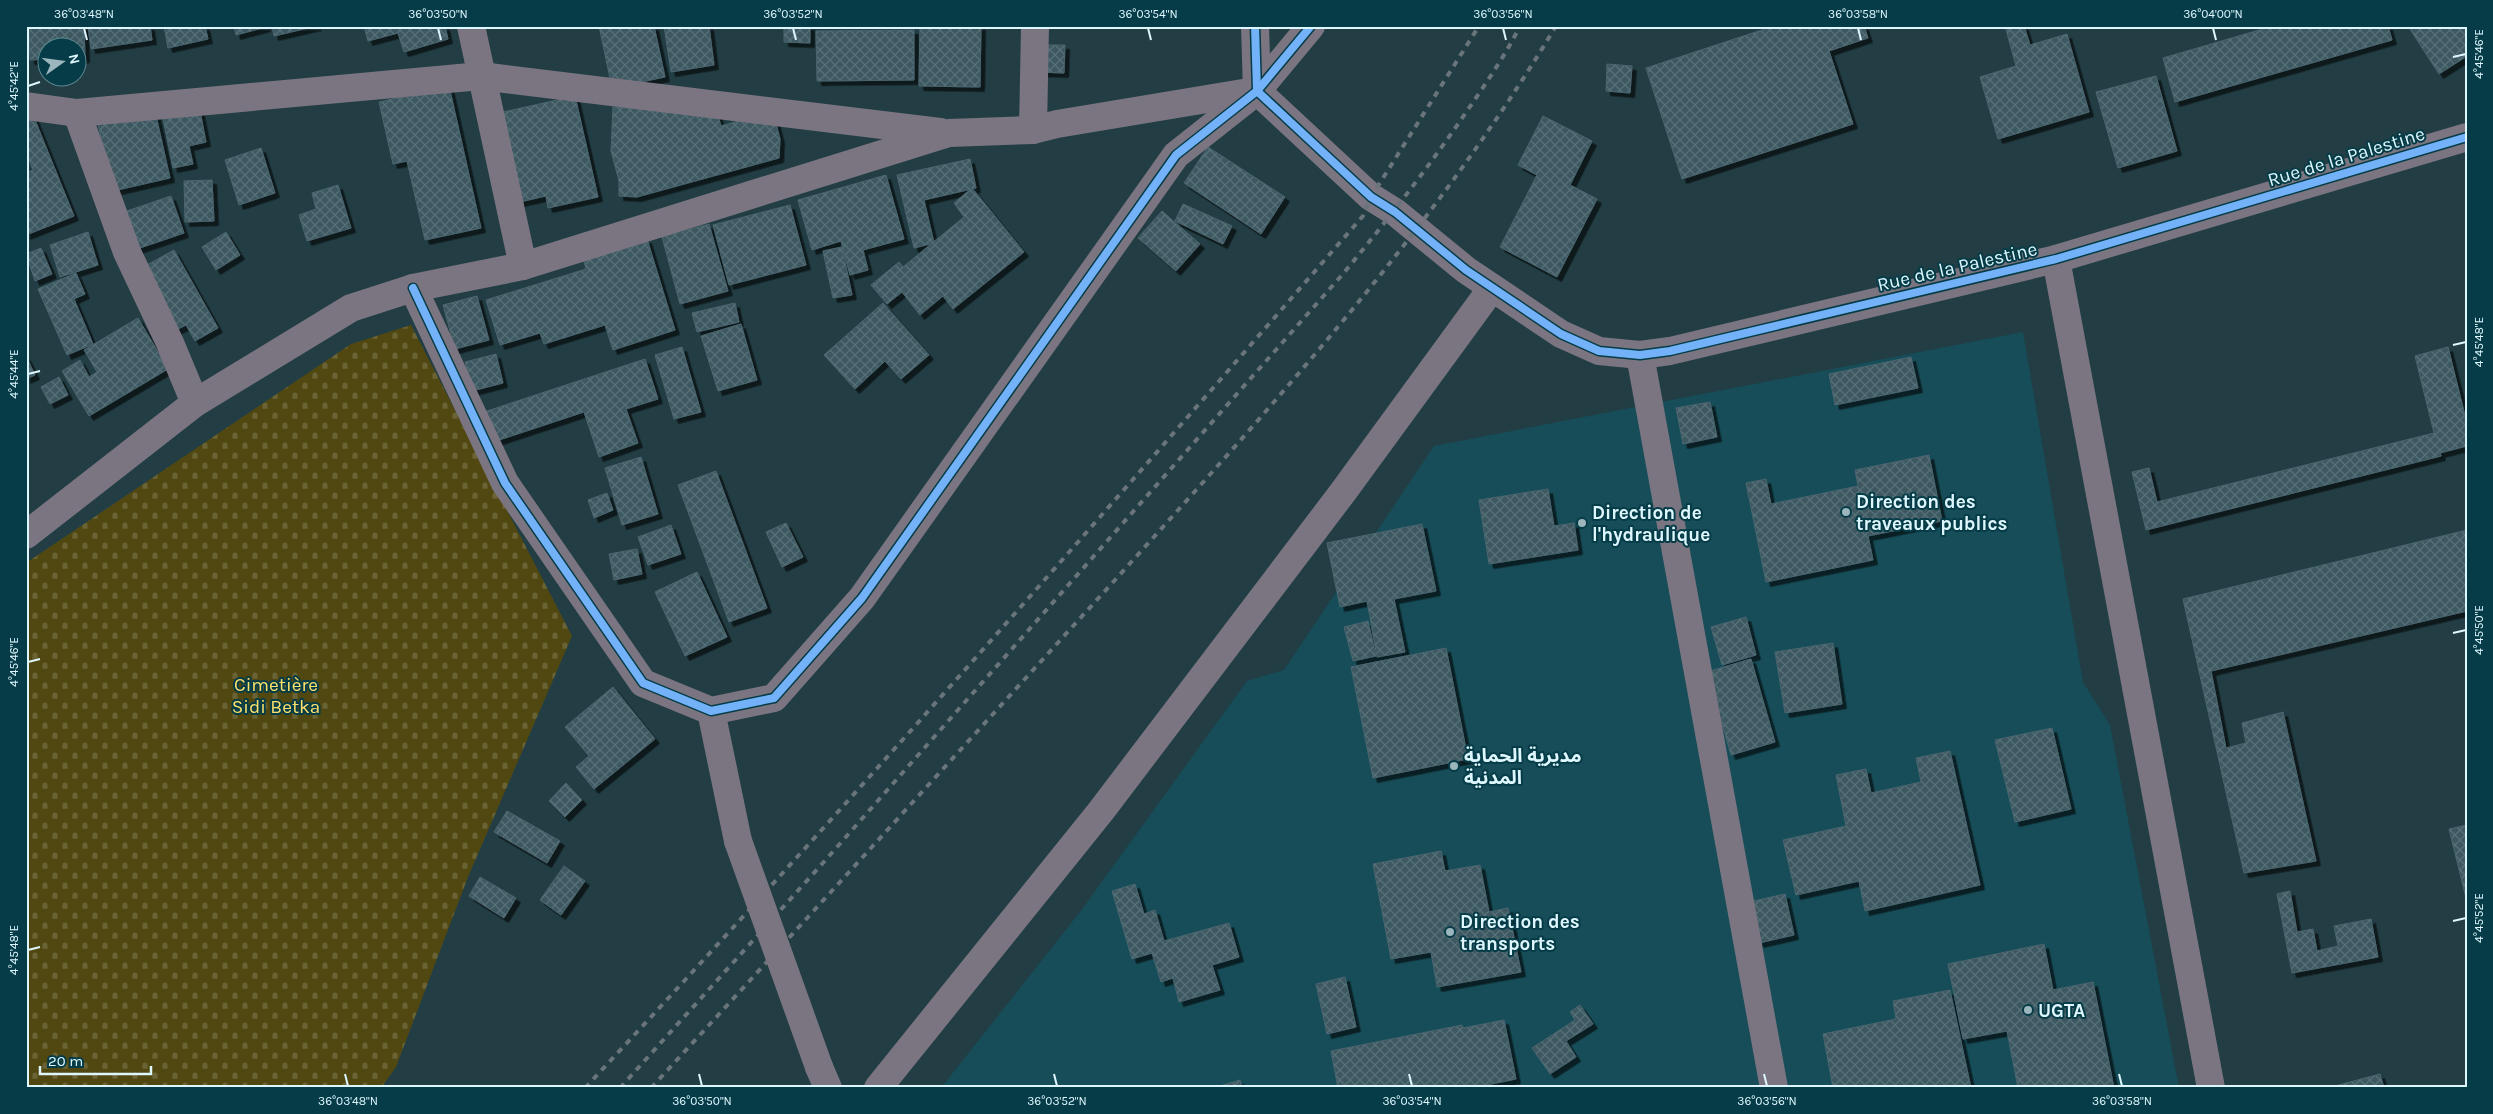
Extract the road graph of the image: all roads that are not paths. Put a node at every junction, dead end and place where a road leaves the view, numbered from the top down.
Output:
1 (471, 26) edge
2 (1035, 26) edge
3 (1255, 26) edge
4 (1311, 26) edge
5 (481, 76) junction
6 (1257, 91) junction
7 (26, 106) edge
8 (77, 113) junction
9 (1033, 130) junction
10 (949, 133) junction
11 (2467, 137) edge
12 (2056, 259) junction
13 (523, 266) junction
14 (413, 288) junction
15 (1492, 288) junction
16 (1640, 356) junction
17 (195, 403) junction
18 (26, 535) edge
19 (710, 711) junction
20 (824, 1078) edge
21 (878, 1088) edge
22 (1774, 1088) edge
23 (2211, 1088) edge

1 - 5 street
2 - 9 street
3 - 6 street
4 - 6 street
5 - 8 street
5 - 10 street
5 - 13 street
6 - 9 street
6 - 15 street, Rue de la Palestine
6 - 19 street
7 - 8 street
8 - 17 street
9 - 10 street
10 - 13 street
11 - 12 street, Rue de la Palestine
12 - 16 street, Rue de la Palestine
12 - 23 street
13 - 14 street
14 - 17 street
14 - 19 street
15 - 16 street, Rue de la Palestine
15 - 21 street
16 - 22 street
17 - 18 street
19 - 20 street, bridge

